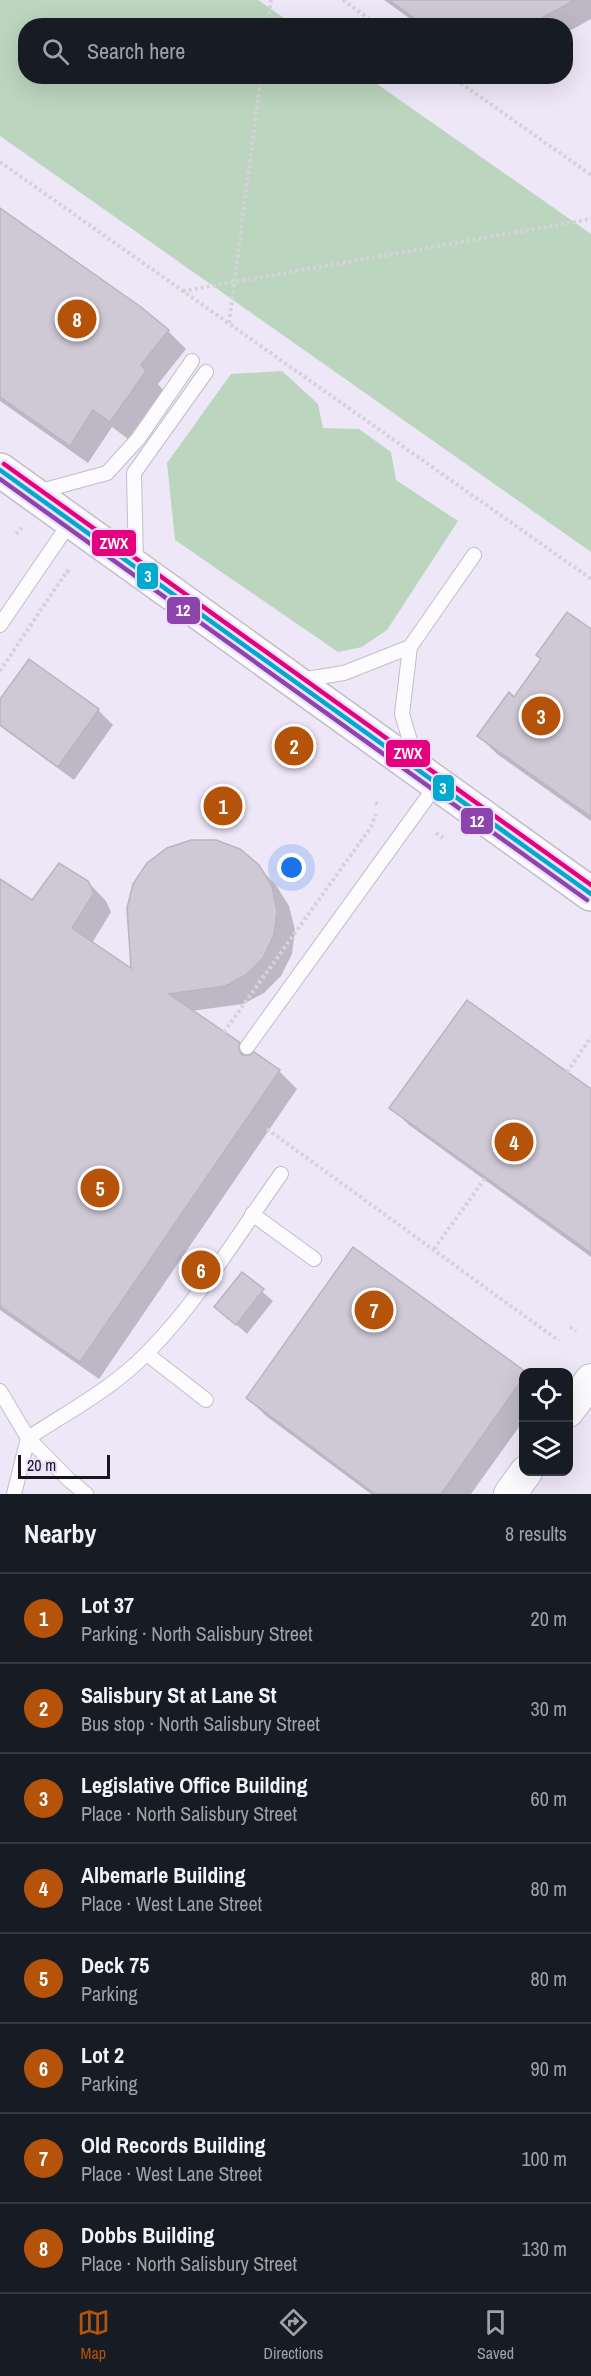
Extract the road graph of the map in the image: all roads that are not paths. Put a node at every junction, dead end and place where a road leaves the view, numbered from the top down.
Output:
1 (192, 361) dead end
2 (206, 372) dead end
3 (0, 470) edge
4 (32, 493) junction
5 (71, 521) junction
6 (474, 555) dead end
7 (136, 568) junction
8 (0, 625) edge
9 (410, 647) junction
10 (294, 681) junction
11 (428, 777) junction
12 (591, 894) edge
13 (247, 1047) dead end
14 (281, 1174) dead end
15 (252, 1214) junction
16 (314, 1259) dead end
17 (147, 1354) junction
18 (591, 1380) edge
19 (0, 1391) edge
20 (206, 1400) dead end
21 (573, 1405) edge
22 (28, 1438) junction
23 (523, 1476) edge
24 (14, 1494) edge
25 (86, 1494) edge
26 (510, 1494) edge

1 - 4 lane
2 - 7 lane
3 - 4 main road
4 - 5 main road
5 - 7 main road
5 - 8 lane
6 - 9 lane
7 - 10 main road
9 - 10 lane
9 - 11 lane
10 - 11 main road
11 - 12 main road
11 - 13 lane
14 - 15 lane
15 - 16 lane
15 - 17 lane
17 - 20 lane
17 - 22 lane
18 - 21 street
19 - 22 lane
22 - 24 lane
22 - 25 lane
23 - 26 street

